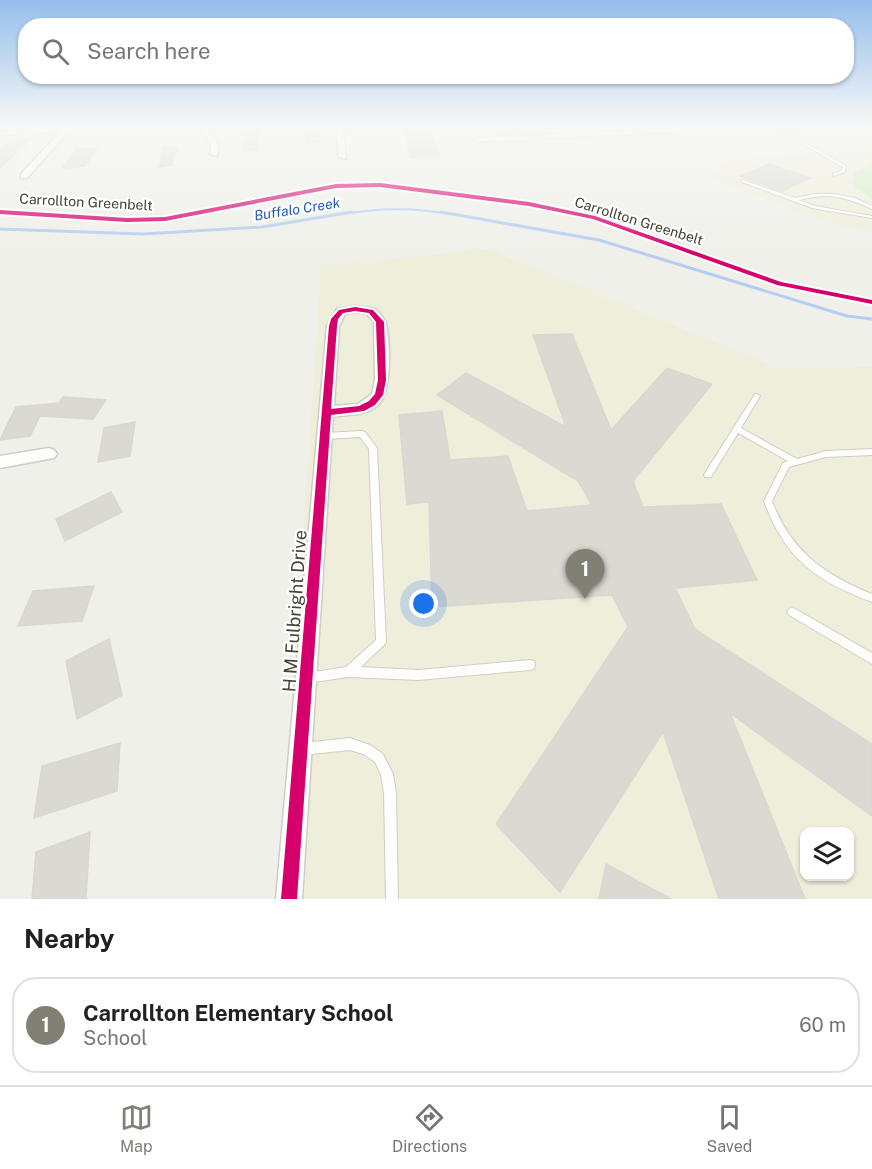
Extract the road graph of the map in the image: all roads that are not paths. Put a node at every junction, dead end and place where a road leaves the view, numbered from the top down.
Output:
1 (30, 169) edge
2 (844, 169) edge
3 (24, 176) dead end
4 (834, 176) dead end
5 (743, 181) dead end
6 (794, 200) junction
7 (872, 208) edge
8 (872, 216) edge
9 (757, 396) dead end
10 (327, 412) junction
11 (737, 429) junction
12 (325, 435) junction
13 (872, 452) edge
14 (49, 454) dead end
15 (0, 462) edge
16 (796, 462) junction
17 (708, 475) dead end
18 (872, 598) edge
19 (792, 612) dead end
20 (872, 659) edge
21 (530, 665) dead end
22 (348, 672) junction
23 (306, 678) junction
24 (301, 750) junction
25 (290, 899) edge
26 (392, 899) edge

1 - 3 street
2 - 4 lane
5 - 6 lane
6 - 7 lane
6 - 8 lane
9 - 11 lane
10 - 10 street, H M Fulbright Drive
10 - 12 street, H M Fulbright Drive
11 - 16 lane
11 - 17 lane
12 - 22 lane
12 - 23 street, H M Fulbright Drive
13 - 16 lane
14 - 15 street
16 - 18 lane
19 - 20 lane
21 - 22 lane
22 - 23 lane
23 - 24 street, H M Fulbright Drive
24 - 25 street, H M Fulbright Drive
24 - 26 lane

